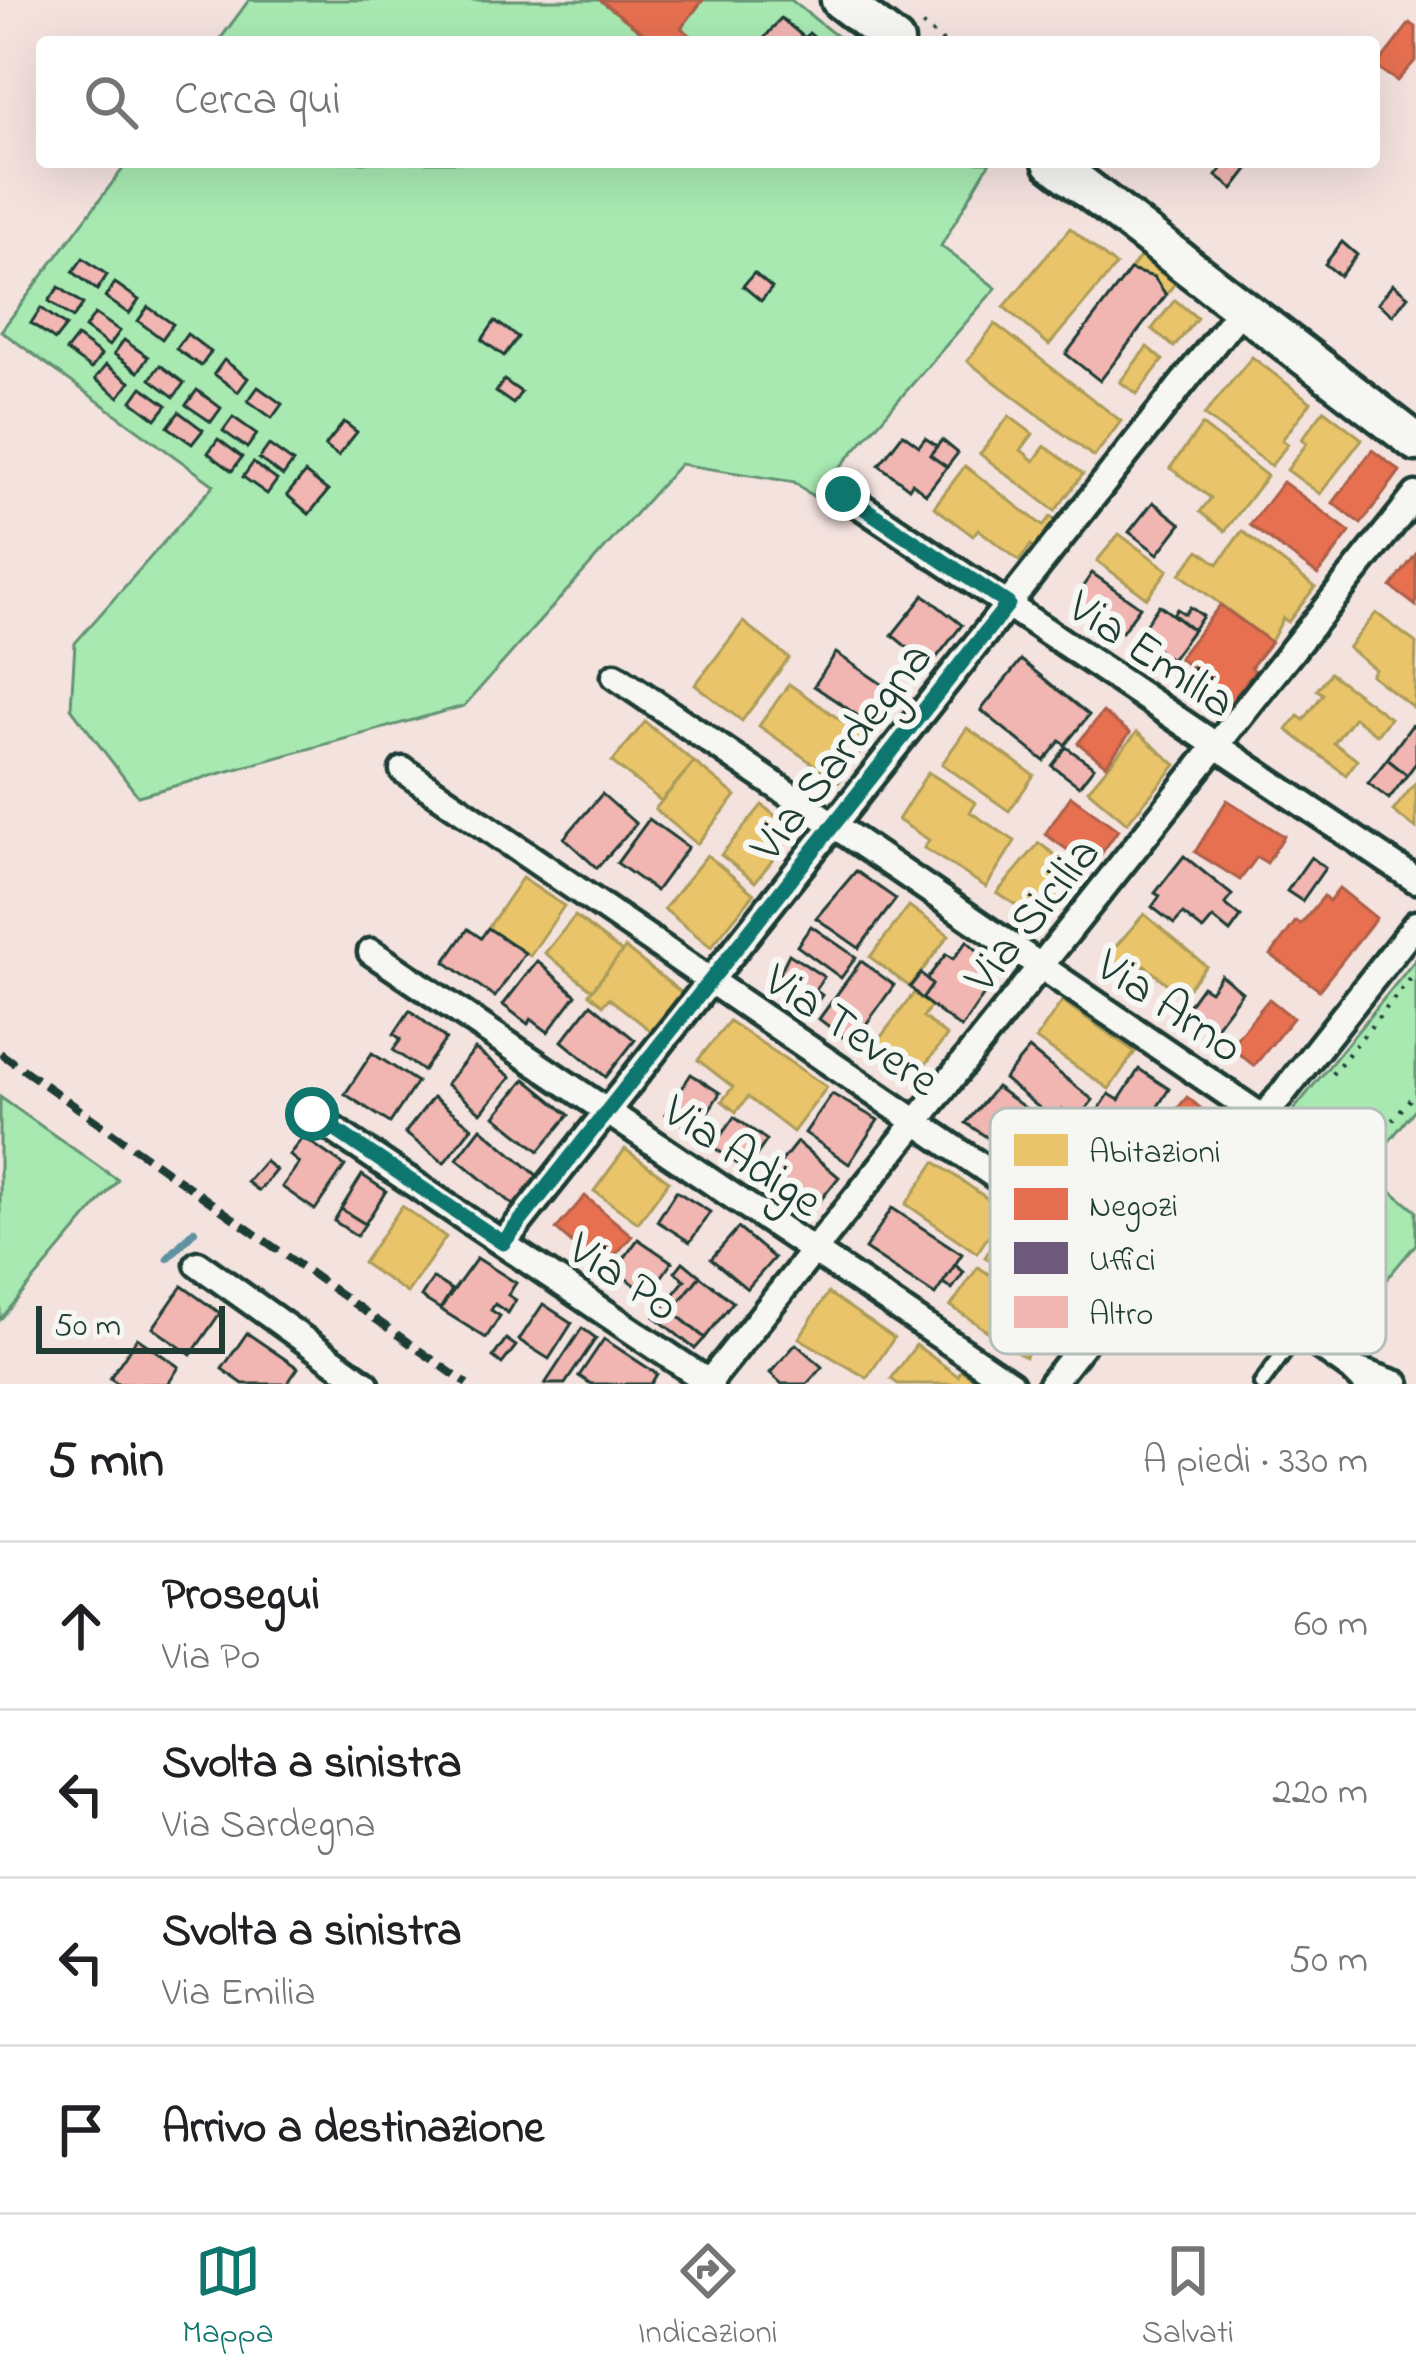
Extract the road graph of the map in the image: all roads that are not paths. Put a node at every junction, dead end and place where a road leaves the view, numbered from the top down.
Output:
1 (840, 0) edge
2 (887, 36) edge
3 (1060, 168) edge
4 (1242, 308) junction
5 (1416, 442) edge
6 (843, 494) dead end
7 (1416, 495) edge
8 (1008, 604) junction
9 (615, 676) dead end
10 (1217, 745) junction
11 (403, 770) dead end
12 (833, 826) junction
13 (1416, 880) edge
14 (1416, 924) edge
15 (371, 952) dead end
16 (1041, 966) junction
17 (710, 981) junction
18 (1247, 1108) edge
19 (1270, 1108) edge
20 (607, 1112) junction
21 (312, 1114) dead end
22 (916, 1122) junction
23 (990, 1168) edge
24 (503, 1243) junction
25 (814, 1251) junction
26 (198, 1264) dead end
27 (1075, 1354) edge
28 (1283, 1354) edge
29 (1330, 1354) edge
30 (1360, 1376) edge
31 (710, 1383) edge
32 (366, 1384) edge
33 (1011, 1384) edge
34 (1051, 1384) edge
35 (1261, 1384) edge
36 (1397, 1384) edge

1 - 2 street
3 - 4 street
4 - 5 street
4 - 8 street, Via Sardegna
6 - 8 street, Via Emilia
7 - 10 street, Via Sicilia
8 - 10 street, Via Emilia
8 - 12 street, Via Sardegna
9 - 12 street, Via Arno
10 - 13 street, Via Emilia
10 - 16 street, Via Sicilia
11 - 17 street, Via Tevere
12 - 16 street, Via Arno
12 - 17 street, Via Sardegna
14 - 19 street
15 - 20 street, Via Adige
16 - 18 street, Via Arno
16 - 22 street, Via Sicilia
17 - 20 street, Via Sardegna
17 - 22 street, Via Tevere
20 - 24 street, Via Sardegna
20 - 25 street, Via Adige
21 - 24 street, Via Po
22 - 23 street, Via Tevere
22 - 25 street, Via Sicilia
24 - 31 street, Via Po
25 - 31 street, Via Sicilia
25 - 33 street, Via Adige
26 - 32 street
27 - 34 street
28 - 35 lane
29 - 30 street
30 - 36 street

